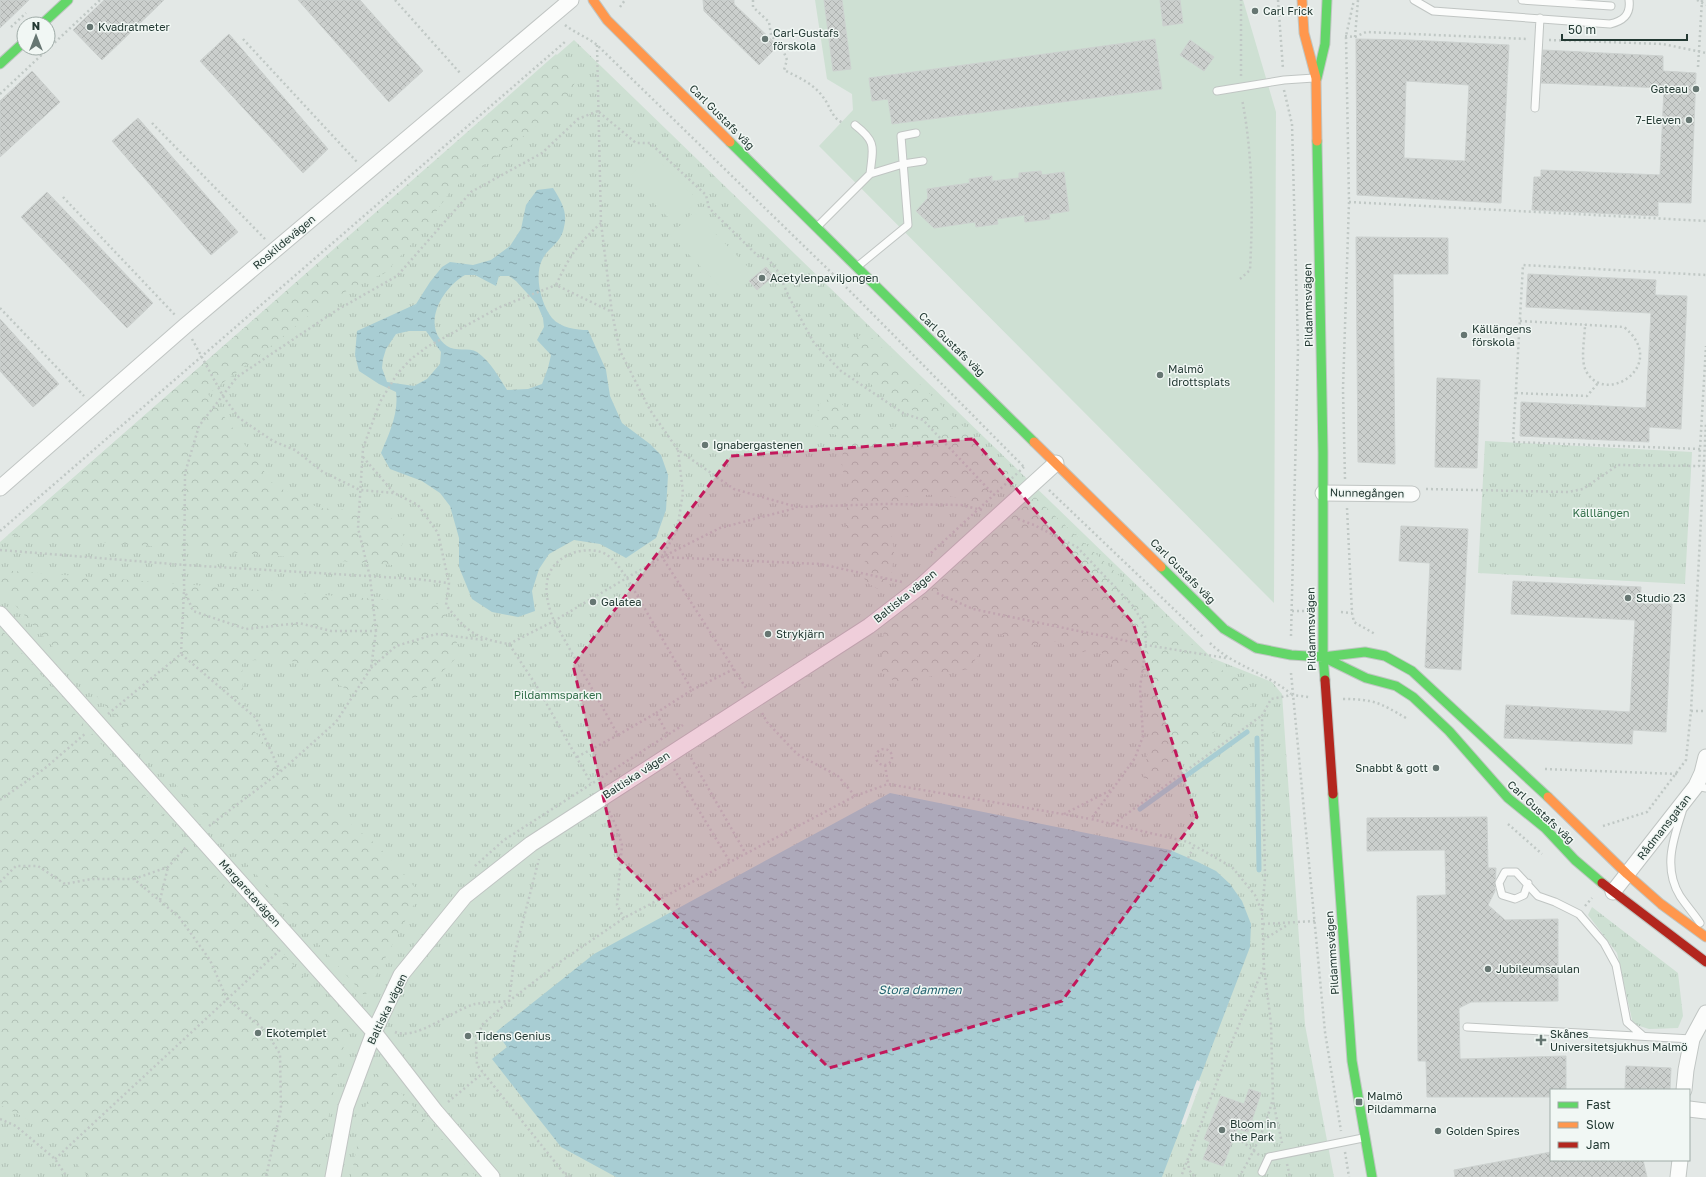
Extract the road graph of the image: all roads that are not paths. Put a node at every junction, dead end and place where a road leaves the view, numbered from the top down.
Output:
1 (68, 0) edge
2 (571, 0) edge
3 (593, 0) edge
4 (1302, 0) edge
5 (1327, 0) edge
6 (1414, 0) edge
7 (1522, 0) edge
8 (1629, 0) edge
9 (1611, 6) dead end
10 (51, 16) edge
11 (1540, 18) junction
12 (16, 49) edge
13 (0, 64) edge
14 (1316, 78) junction
15 (1217, 91) dead end
16 (1535, 108) dead end
17 (855, 125) road end
18 (916, 133) dead end
19 (923, 161) dead end
20 (903, 164) junction
21 (870, 174) junction
22 (816, 227) junction
23 (857, 268) junction
24 (1056, 464) junction
25 (0, 488) edge
26 (1323, 493) junction
27 (1412, 494) road end
28 (0, 614) edge
29 (1323, 657) junction
30 (1706, 757) edge
31 (1701, 787) edge
32 (1686, 798) junction
33 (1627, 874) junction
34 (1528, 883) junction
35 (1613, 892) junction
36 (1706, 932) edge
37 (1706, 937) edge
38 (1706, 962) edge
39 (1706, 1013) edge
40 (1467, 1027) dead end
41 (374, 1032) junction
42 (1643, 1036) junction
43 (1692, 1039) junction
44 (1684, 1089) edge
45 (1690, 1109) edge
46 (1706, 1111) edge
47 (1365, 1137) junction
48 (1680, 1161) edge
49 (1262, 1172) dead end
50 (333, 1177) edge
51 (492, 1177) edge
52 (1372, 1177) edge
53 (1678, 1177) edge

1 - 10 street
2 - 25 street, Roskildevägen
3 - 22 street, Carl Gustafs väg
4 - 14 street, Pildammsvägen
5 - 14 street, Pildammsvägen
6 - 11 lane
7 - 9 lane
8 - 11 lane
11 - 16 lane
12 - 13 street
14 - 15 lane
14 - 26 street, Pildammsvägen
17 - 21 lane
18 - 20 lane
19 - 20 lane
20 - 21 lane
20 - 23 lane
21 - 22 lane
22 - 23 street, Carl Gustafs väg
23 - 24 street, Carl Gustafs väg
24 - 29 street, Carl Gustafs väg
24 - 41 street, Baltiska vägen
26 - 27 street, Nunnegången
26 - 29 street, Pildammsvägen
28 - 41 street, Margaretavägen
29 - 33 street, Carl Gustafs väg
29 - 35 street, Carl Gustafs väg
29 - 47 street, Pildammsvägen
30 - 31 street, Rådmansgatan
31 - 32 street, Rådmansgatan
32 - 33 street, Rådmansgatan
32 - 36 lane
33 - 35 street, Rådmansgatan
33 - 37 street, Carl Gustafs väg
34 - 34 lane
34 - 42 lane
35 - 38 street, Carl Gustafs väg
39 - 43 street
40 - 42 lane
41 - 50 street, Baltiska vägen
41 - 51 street, Margaretavägen
42 - 43 lane
43 - 44 street
45 - 46 street
47 - 49 lane
47 - 52 street, Pildammsvägen
48 - 53 street

